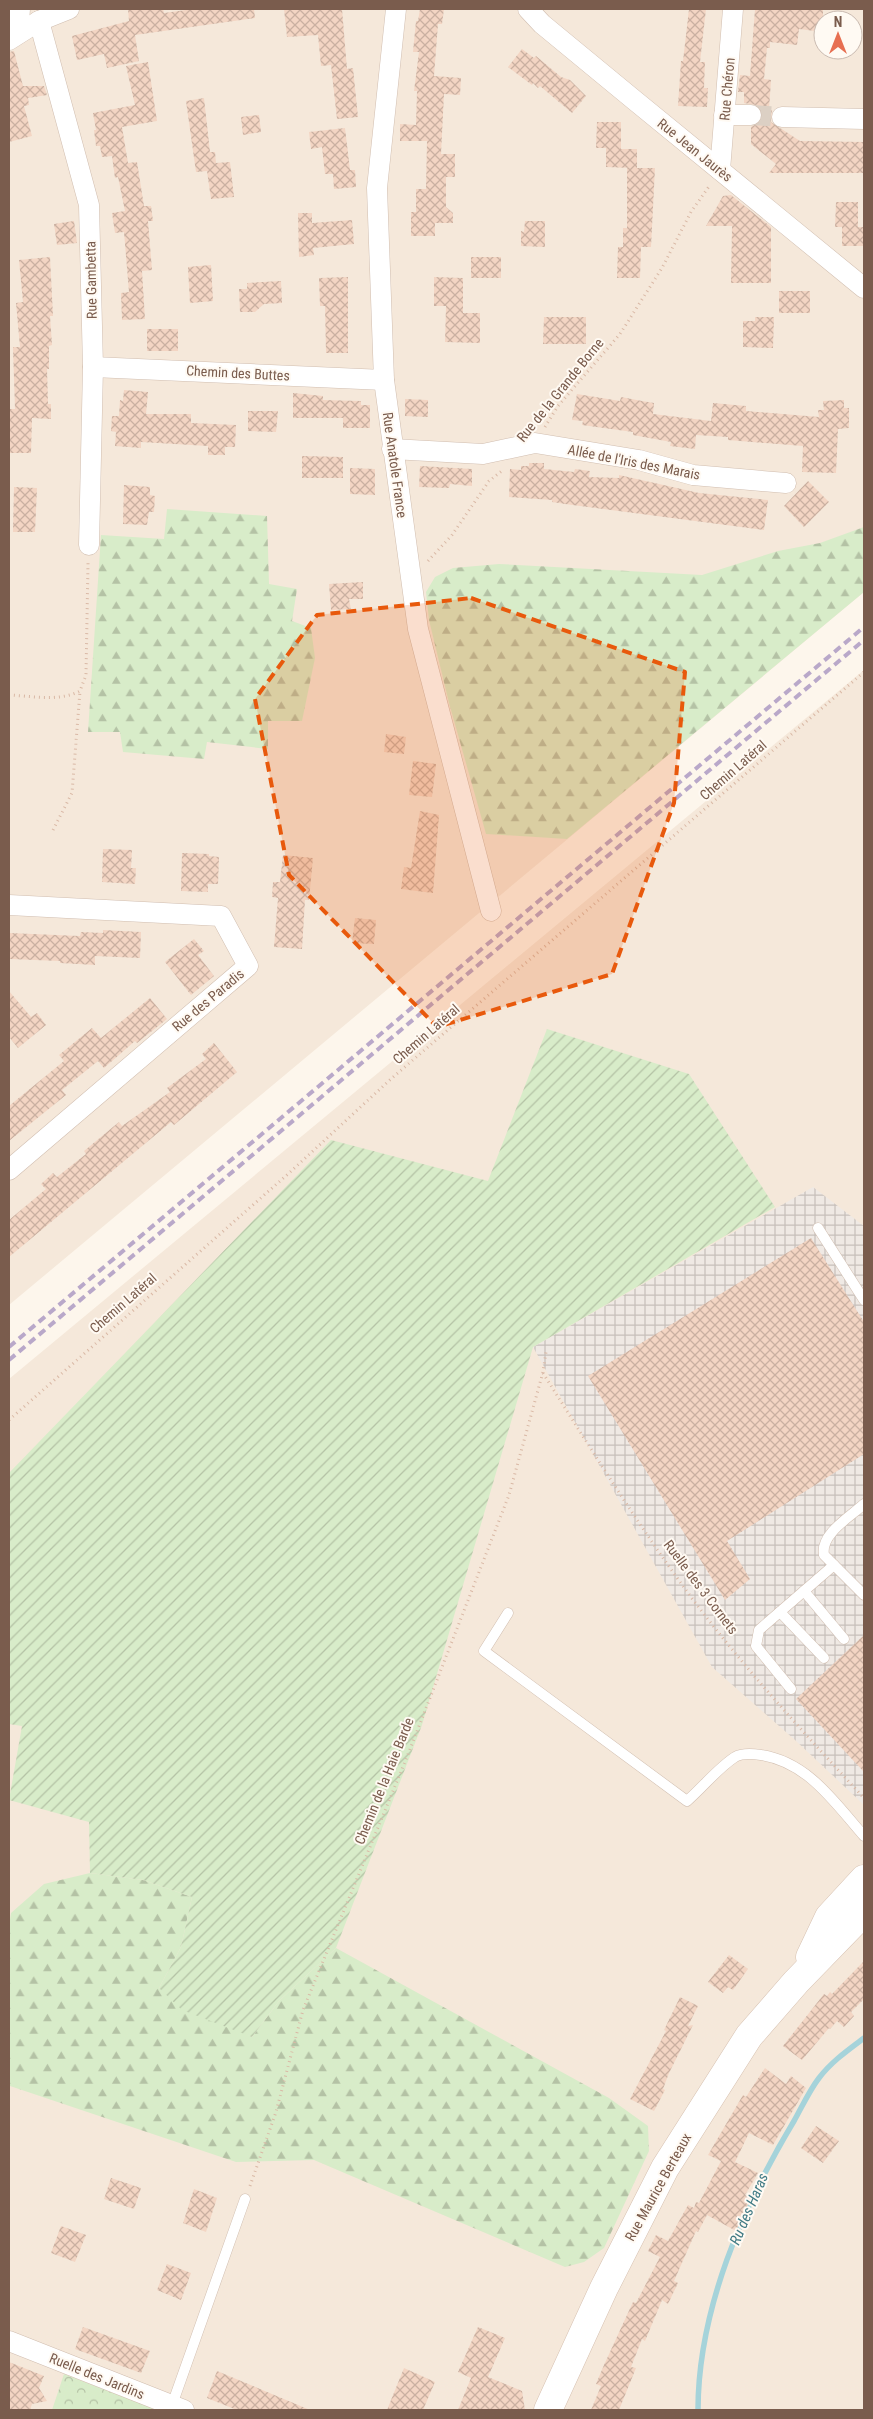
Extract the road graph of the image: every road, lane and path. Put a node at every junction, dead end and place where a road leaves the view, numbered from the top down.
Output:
1 (20, 9) edge
2 (69, 9) edge
3 (396, 9) edge
4 (528, 9) edge
5 (733, 9) edge
6 (39, 21) junction
7 (14, 36) edge
8 (724, 115) junction
9 (751, 116) tunnel mouth
10 (782, 117) tunnel mouth
11 (864, 119) edge
12 (720, 170) junction
13 (864, 288) edge
14 (93, 366) junction
15 (384, 380) junction
16 (535, 443) junction
17 (392, 449) junction
18 (504, 469) dead end
19 (786, 483) dead end
20 (89, 545) joint
21 (411, 580) junction
22 (864, 672) edge
23 (80, 691) junction
24 (9, 695) edge
25 (53, 830) dead end
26 (9, 905) edge
27 (491, 912) dead end
28 (9, 1170) edge
29 (818, 1228) dead end
30 (864, 1300) edge
31 (546, 1352) dead end
32 (543, 1372) junction
33 (9, 1420) edge
34 (864, 1504) edge
35 (834, 1565) junction
36 (804, 1591) junction
37 (864, 1595) edge
38 (780, 1612) junction
39 (508, 1613) dead end
40 (844, 1639) dead end
41 (824, 1658) dead end
42 (791, 1689) dead end
43 (864, 1798) edge
44 (864, 1836) edge
45 (864, 1879) edge
46 (864, 1912) edge
47 (796, 1982) junction
48 (245, 2198) joint
49 (9, 2341) edge
50 (178, 2408) edge
51 (548, 2410) edge

1 - 7 street
2 - 6 street
3 - 15 street, Rue Anatole France
4 - 12 street, Rue Jean Jaurès
5 - 8 street, Rue Chéron
6 - 7 street
6 - 14 street, Rue Gambetta
8 - 9 street
8 - 12 street, Rue Chéron
10 - 11 street
12 - 13 street, Rue Jean Jaurès
12 - 16 path, Rue de la Grande Borne
14 - 15 street, Chemin des Buttes
14 - 20 street, Rue Gambetta
15 - 17 street, Rue Anatole France
16 - 17 street, Allée de l'Iris des Marais
16 - 19 street, Allée de l'Iris des Marais
17 - 21 street, Rue Anatole France
18 - 21 path
20 - 23 path
21 - 27 street, Rue Anatole France
22 - 33 path, Chemin Latéral
23 - 24 path
23 - 25 path
26 - 28 street, Rue des Paradis
29 - 30 lane
31 - 32 path, Chemin de la Haie Barde
32 - 43 path, Ruelle des 3 Cornets
32 - 48 path, Chemin de la Haie Barde
34 - 35 lane
35 - 36 lane
35 - 37 lane
36 - 38 lane
36 - 40 lane
38 - 41 lane
38 - 42 lane
39 - 44 lane
45 - 47 main road, Rue Maurice Berteaux
46 - 47 main road, Rue Maurice Berteaux
47 - 51 main road, Rue Maurice Berteaux
48 - 50 lane
49 - 50 street, Ruelle des Jardins

